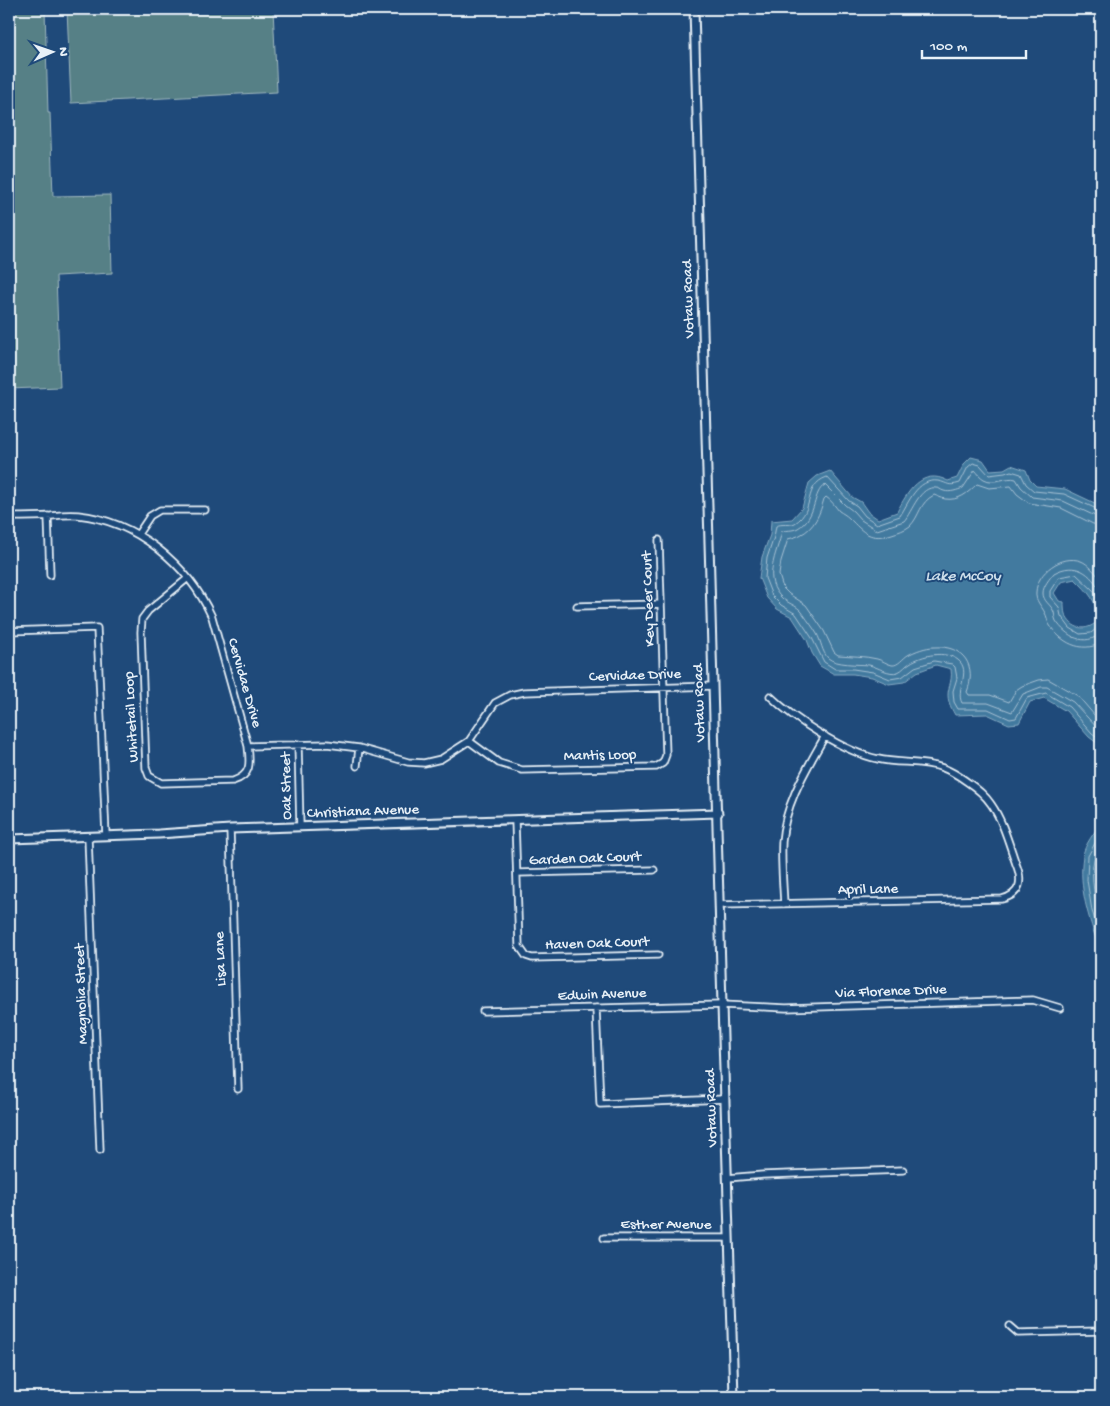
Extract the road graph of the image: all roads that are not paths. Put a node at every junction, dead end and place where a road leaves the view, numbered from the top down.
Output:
1 (694, 9) edge
2 (204, 510) dead end
3 (48, 516) junction
4 (9, 517) edge
5 (138, 534) junction
6 (659, 540) dead end
7 (50, 575) dead end
8 (188, 578) junction
9 (661, 604) junction
10 (577, 606) dead end
11 (9, 631) edge
12 (713, 686) junction
13 (664, 687) junction
14 (770, 696) dead end
15 (825, 736) junction
16 (469, 741) junction
17 (298, 744) junction
18 (248, 746) junction
19 (359, 748) junction
20 (357, 766) dead end
21 (718, 813) junction
22 (515, 820) junction
23 (300, 828) junction
24 (230, 829) junction
25 (106, 836) junction
26 (88, 837) junction
27 (9, 839) edge
28 (654, 870) dead end
29 (517, 874) junction
30 (784, 904) junction
31 (720, 905) junction
32 (658, 955) dead end
33 (722, 1004) junction
34 (596, 1008) junction
35 (1060, 1008) dead end
36 (483, 1011) dead end
37 (238, 1089) dead end
38 (725, 1099) junction
39 (100, 1150) dead end
40 (903, 1170) dead end
41 (727, 1178) junction
42 (604, 1238) dead end
43 (729, 1238) junction
44 (1010, 1326) dead end
45 (1101, 1331) edge
46 (734, 1397) edge

1 - 12 street, Votaw Road
2 - 5 street
3 - 4 street, Cervidae Drive
3 - 5 street, Cervidae Drive
3 - 7 street
5 - 8 street, Cervidae Drive
6 - 9 street, Key Deer Court
8 - 18 street, Cervidae Drive
8 - 18 street, Whitetail Loop
9 - 10 street
9 - 13 street, Key Deer Court
11 - 25 street
12 - 13 street, Cervidae Drive
12 - 21 street, Votaw Road
13 - 16 street, Cervidae Drive
13 - 16 street, Mantis Loop
14 - 15 street
15 - 30 street
15 - 30 street, April Lane
16 - 19 street, Cervidae Drive
17 - 18 street, Cervidae Drive
17 - 19 street, Cervidae Drive
17 - 23 street, Oak Street
19 - 20 street
21 - 22 street, Christiana Avenue
21 - 31 street, Votaw Road
22 - 23 street, Christiana Avenue
22 - 29 street, Haven Oak Court
23 - 24 street, Christiana Avenue
24 - 25 street, Christiana Avenue
24 - 37 street, Lisa Lane
25 - 26 street, Christiana Avenue
26 - 27 street, Christiana Avenue
26 - 39 street, Magnolia Street
28 - 29 street, Garden Oak Court
29 - 32 street, Haven Oak Court
30 - 31 street, April Lane
31 - 33 street, Votaw Road
33 - 34 street, Edwin Avenue
33 - 35 street, Via Florence Drive
33 - 38 street, Votaw Road
34 - 36 street, Edwin Avenue
34 - 38 street
38 - 41 street, Votaw Road
40 - 41 street
41 - 43 street, Votaw Road
42 - 43 street, Esther Avenue
43 - 46 street, Votaw Road
44 - 45 street

